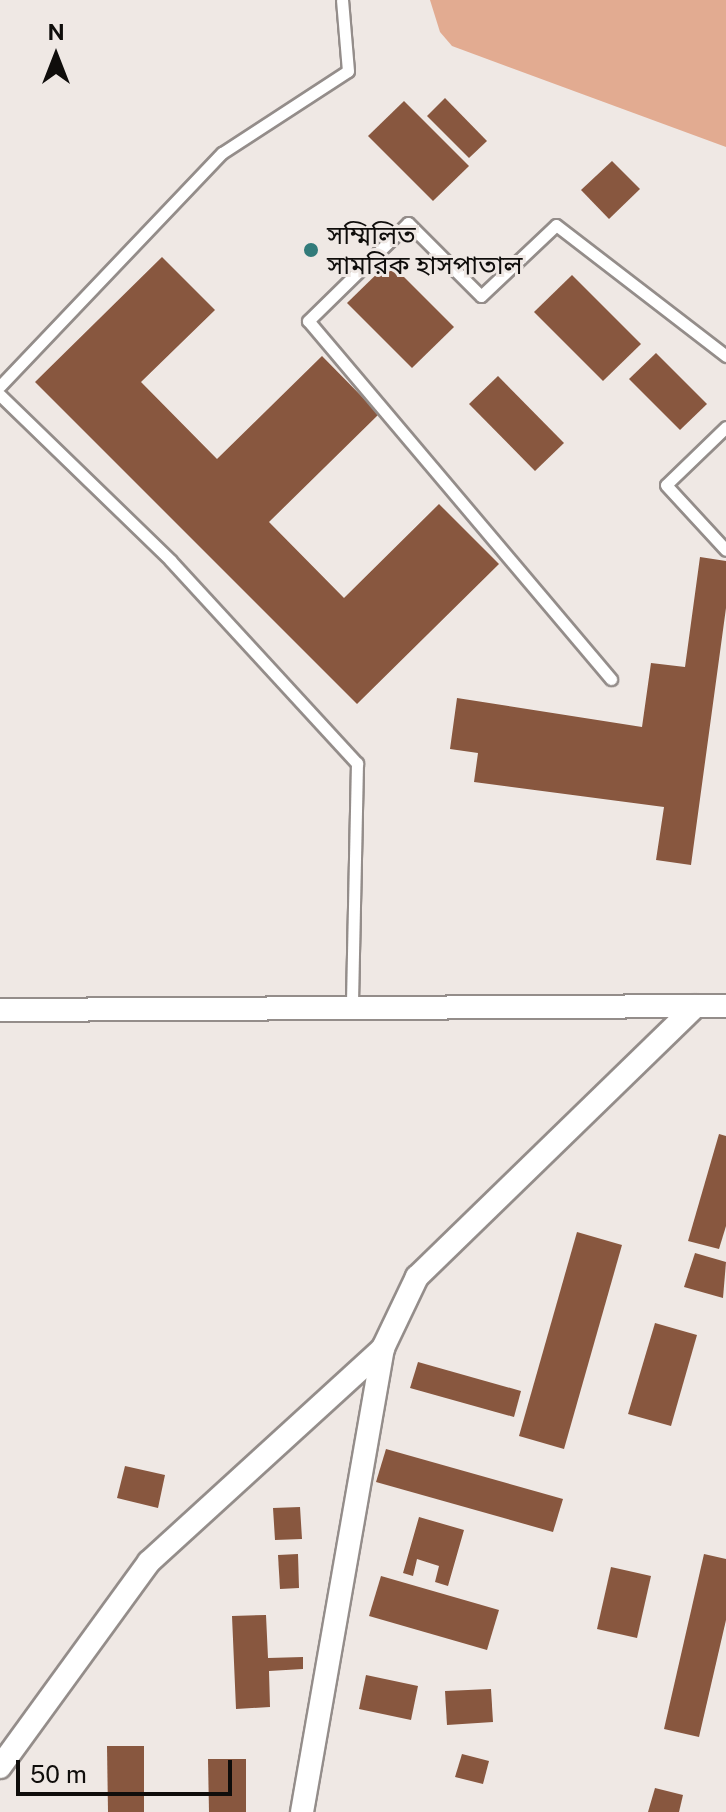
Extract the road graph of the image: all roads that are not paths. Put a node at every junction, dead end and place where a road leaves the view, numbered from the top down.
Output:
1 (342, 0) edge
2 (726, 356) edge
3 (0, 386) edge
4 (0, 395) edge
5 (726, 427) edge
6 (726, 550) edge
7 (611, 679) dead end
8 (726, 1006) edge
9 (695, 1007) junction
10 (352, 1008) junction
11 (0, 1010) edge
12 (383, 1348) junction
13 (0, 1767) edge
14 (302, 1812) edge

1 - 3 lane
2 - 7 lane
4 - 10 lane
5 - 6 lane
8 - 9 street
9 - 10 street
9 - 12 street
10 - 11 street
12 - 13 street
12 - 14 street

